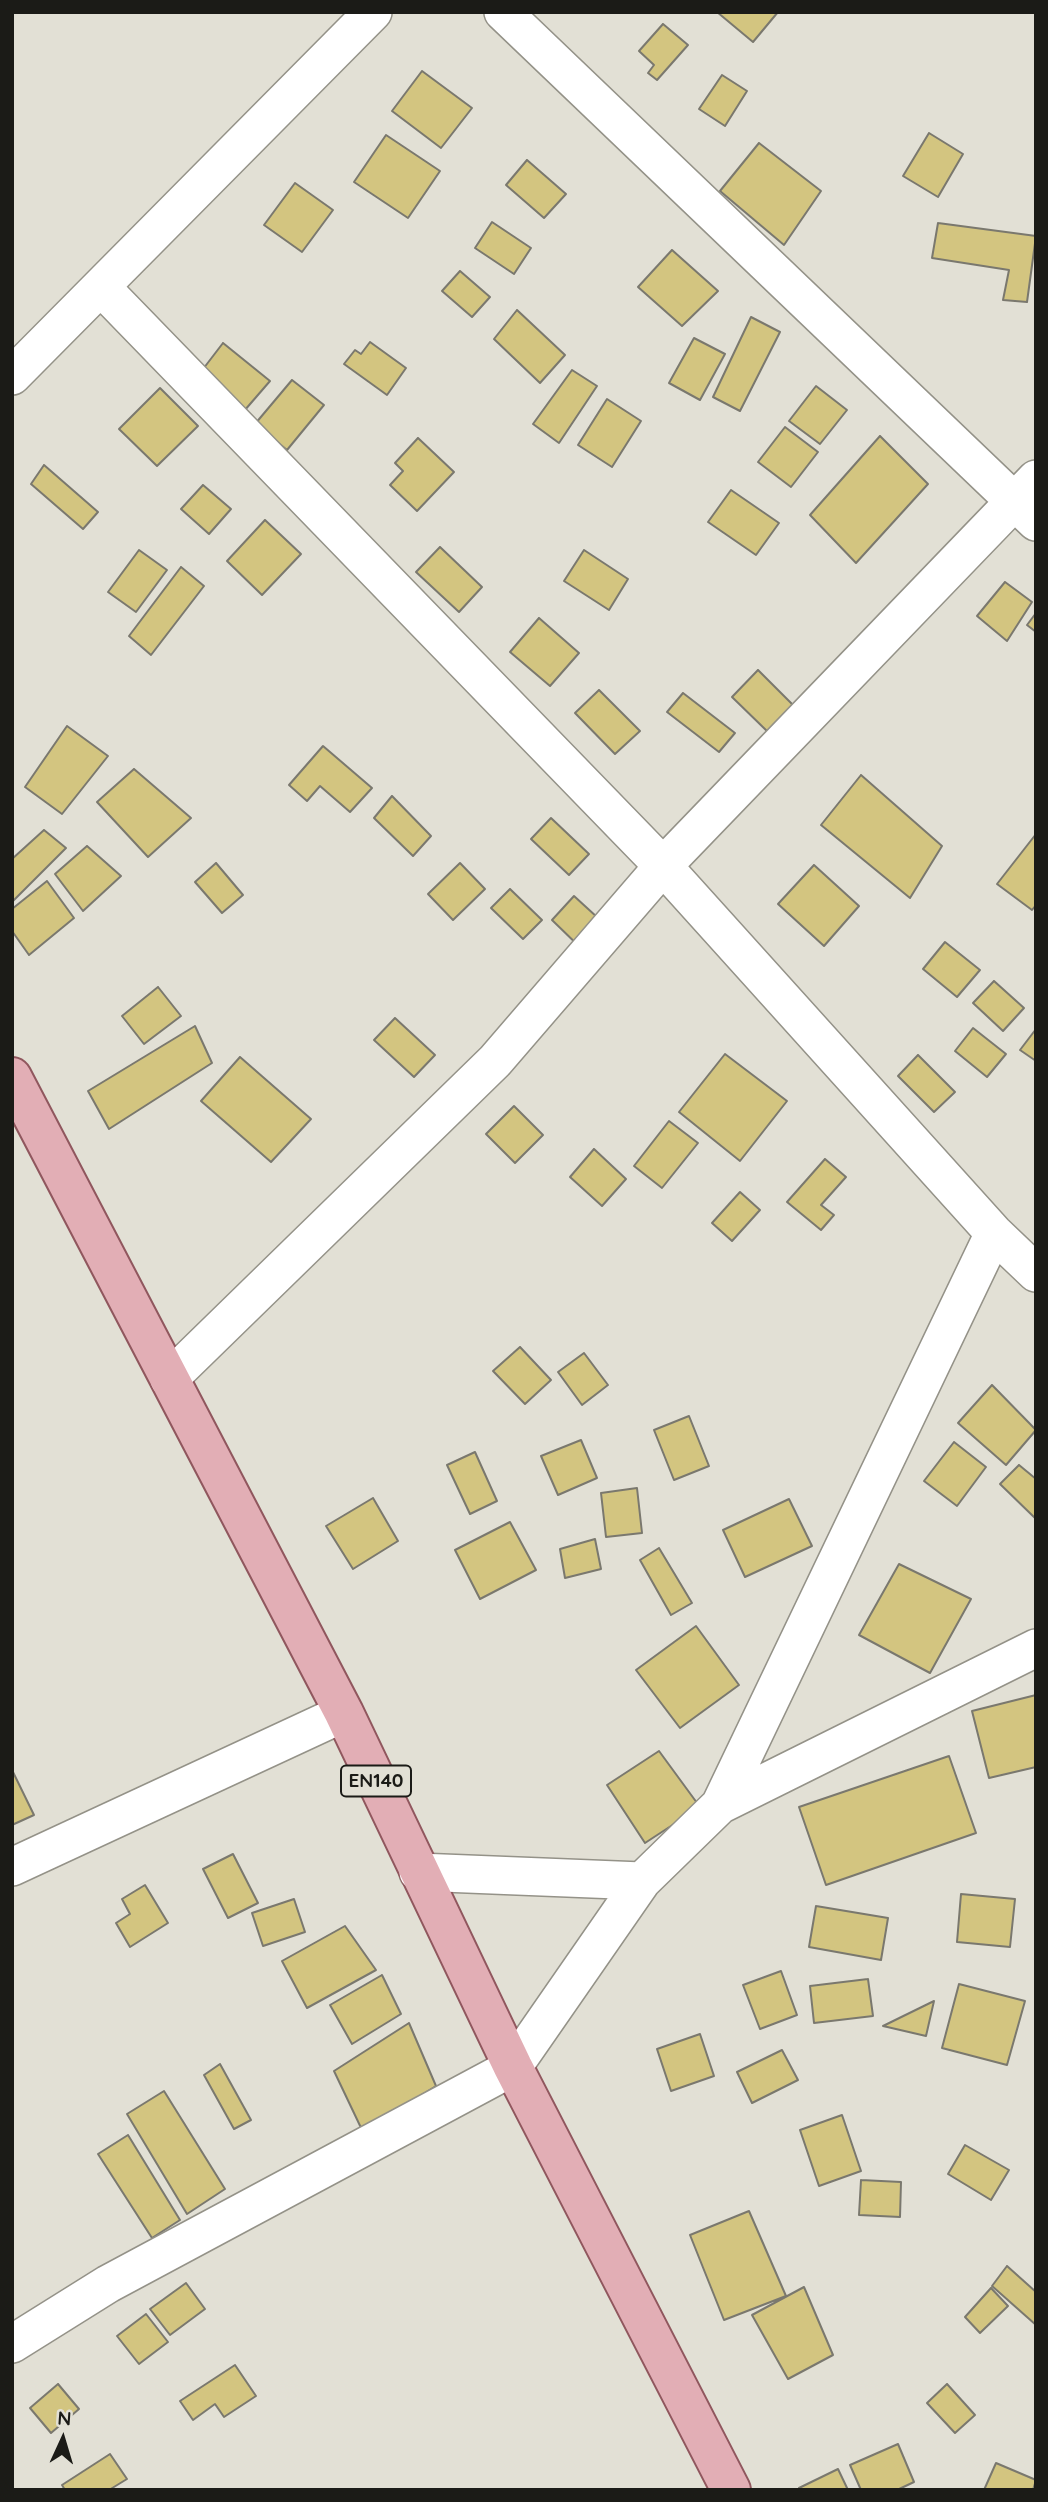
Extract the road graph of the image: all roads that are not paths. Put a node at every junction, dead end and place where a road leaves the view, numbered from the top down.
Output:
1 (373, 12) edge
2 (503, 12) edge
3 (102, 288) junction
4 (12, 376) edge
5 (1029, 501) edge
6 (663, 866) junction
7 (12, 1077) edge
8 (994, 1233) junction
9 (1036, 1273) edge
10 (169, 1379) junction
11 (1036, 1648) edge
12 (344, 1713) junction
13 (720, 1805) junction
14 (12, 1867) edge
15 (418, 1872) junction
16 (642, 1881) junction
17 (513, 2067) junction
18 (12, 2344) edge
19 (731, 2490) edge

1 - 3 street
2 - 5 street
3 - 4 street
3 - 6 street
5 - 6 street
6 - 8 street
6 - 10 street
7 - 10 main road, EN140
8 - 9 street
8 - 13 street
10 - 12 main road, EN140
11 - 13 street
12 - 14 street
12 - 15 main road, EN140
13 - 16 street
15 - 16 street
15 - 17 main road, EN140
16 - 17 street
17 - 18 street
17 - 19 main road, EN140

